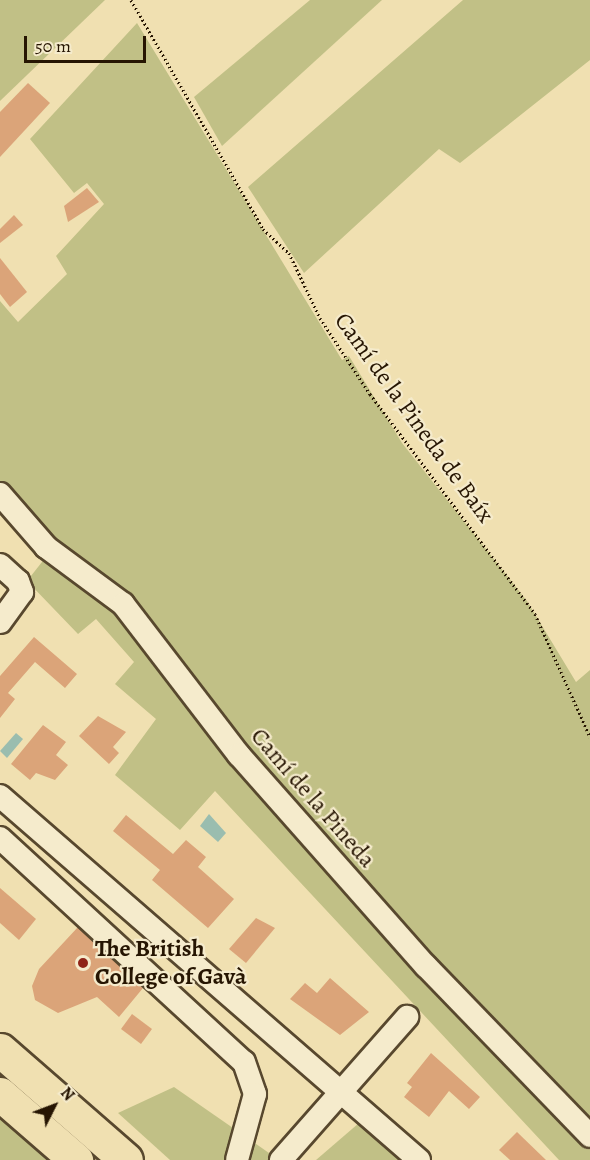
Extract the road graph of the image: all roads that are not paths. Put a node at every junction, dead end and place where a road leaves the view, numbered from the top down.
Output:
1 (0, 494) edge
2 (0, 565) edge
3 (0, 622) edge
4 (0, 796) edge
5 (0, 838) edge
6 (407, 1017) dead end
7 (8, 1056) edge
8 (342, 1093) junction
9 (0, 1094) edge
10 (590, 1136) edge
11 (76, 1160) edge
12 (126, 1160) edge
13 (237, 1160) edge
14 (280, 1160) edge
15 (419, 1160) edge

1 - 10 street, Camí de la Pineda
2 - 3 street
4 - 8 street
5 - 13 street
6 - 8 street
7 - 12 highway
8 - 14 street
8 - 15 street
9 - 11 highway

